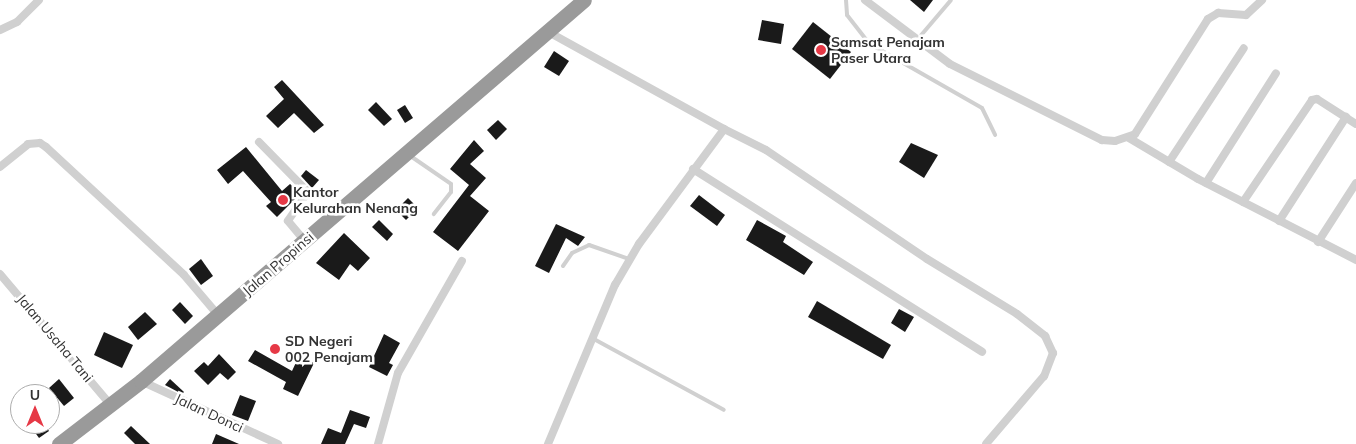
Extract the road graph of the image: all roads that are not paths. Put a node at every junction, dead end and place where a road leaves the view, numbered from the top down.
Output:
1 (39, 0) edge
2 (584, 0) edge
3 (846, 0) edge
4 (866, 0) edge
5 (951, 0) edge
6 (1262, 0) edge
7 (0, 30) edge
8 (548, 32) junction
9 (917, 40) junction
10 (1244, 48) dead end
11 (1276, 73) dead end
12 (1346, 118) junction
13 (1356, 124) edge
14 (724, 129) junction
15 (995, 135) dead end
16 (1129, 138) junction
17 (259, 142) dead end
18 (407, 154) junction
19 (1169, 162) junction
20 (0, 167) edge
21 (694, 169) junction
22 (1206, 183) junction
23 (1356, 183) edge
24 (1243, 202) junction
25 (434, 214) dead end
26 (1279, 221) junction
27 (305, 241) junction
28 (1318, 242) junction
29 (630, 259) junction
30 (1356, 260) edge
31 (462, 261) dead end
32 (563, 266) dead end
33 (0, 274) edge
34 (218, 315) junction
35 (592, 338) junction
36 (982, 352) dead end
37 (141, 381) junction
38 (109, 403) junction
39 (724, 410) dead end
40 (59, 444) edge
41 (278, 444) edge
42 (378, 444) edge
43 (548, 444) edge
44 (986, 444) edge

1 - 7 street
2 - 8 highway, Jalan Propinsi
3 - 15 lane
4 - 9 street
5 - 9 lane
6 - 16 street
8 - 14 street
8 - 18 highway, Jalan Propinsi
9 - 16 street
10 - 19 street
11 - 22 street
12 - 13 street
12 - 24 street
12 - 26 street
14 - 21 street
14 - 44 street
16 - 19 street
17 - 27 street
18 - 25 lane
18 - 27 highway, Jalan Propinsi
19 - 22 street
20 - 34 street
21 - 29 street
21 - 36 street
22 - 24 street
23 - 28 street
24 - 26 street
26 - 28 street
27 - 34 highway, Jalan Propinsi
28 - 30 street
29 - 32 lane
29 - 35 street
31 - 42 street
33 - 38 street, Jalan Usaha Tani
34 - 37 highway, Jalan Propinsi
35 - 39 lane
35 - 43 street
37 - 38 highway, Jalan Propinsi
37 - 41 street, Jalan Donci
38 - 40 highway, Jalan Propinsi

